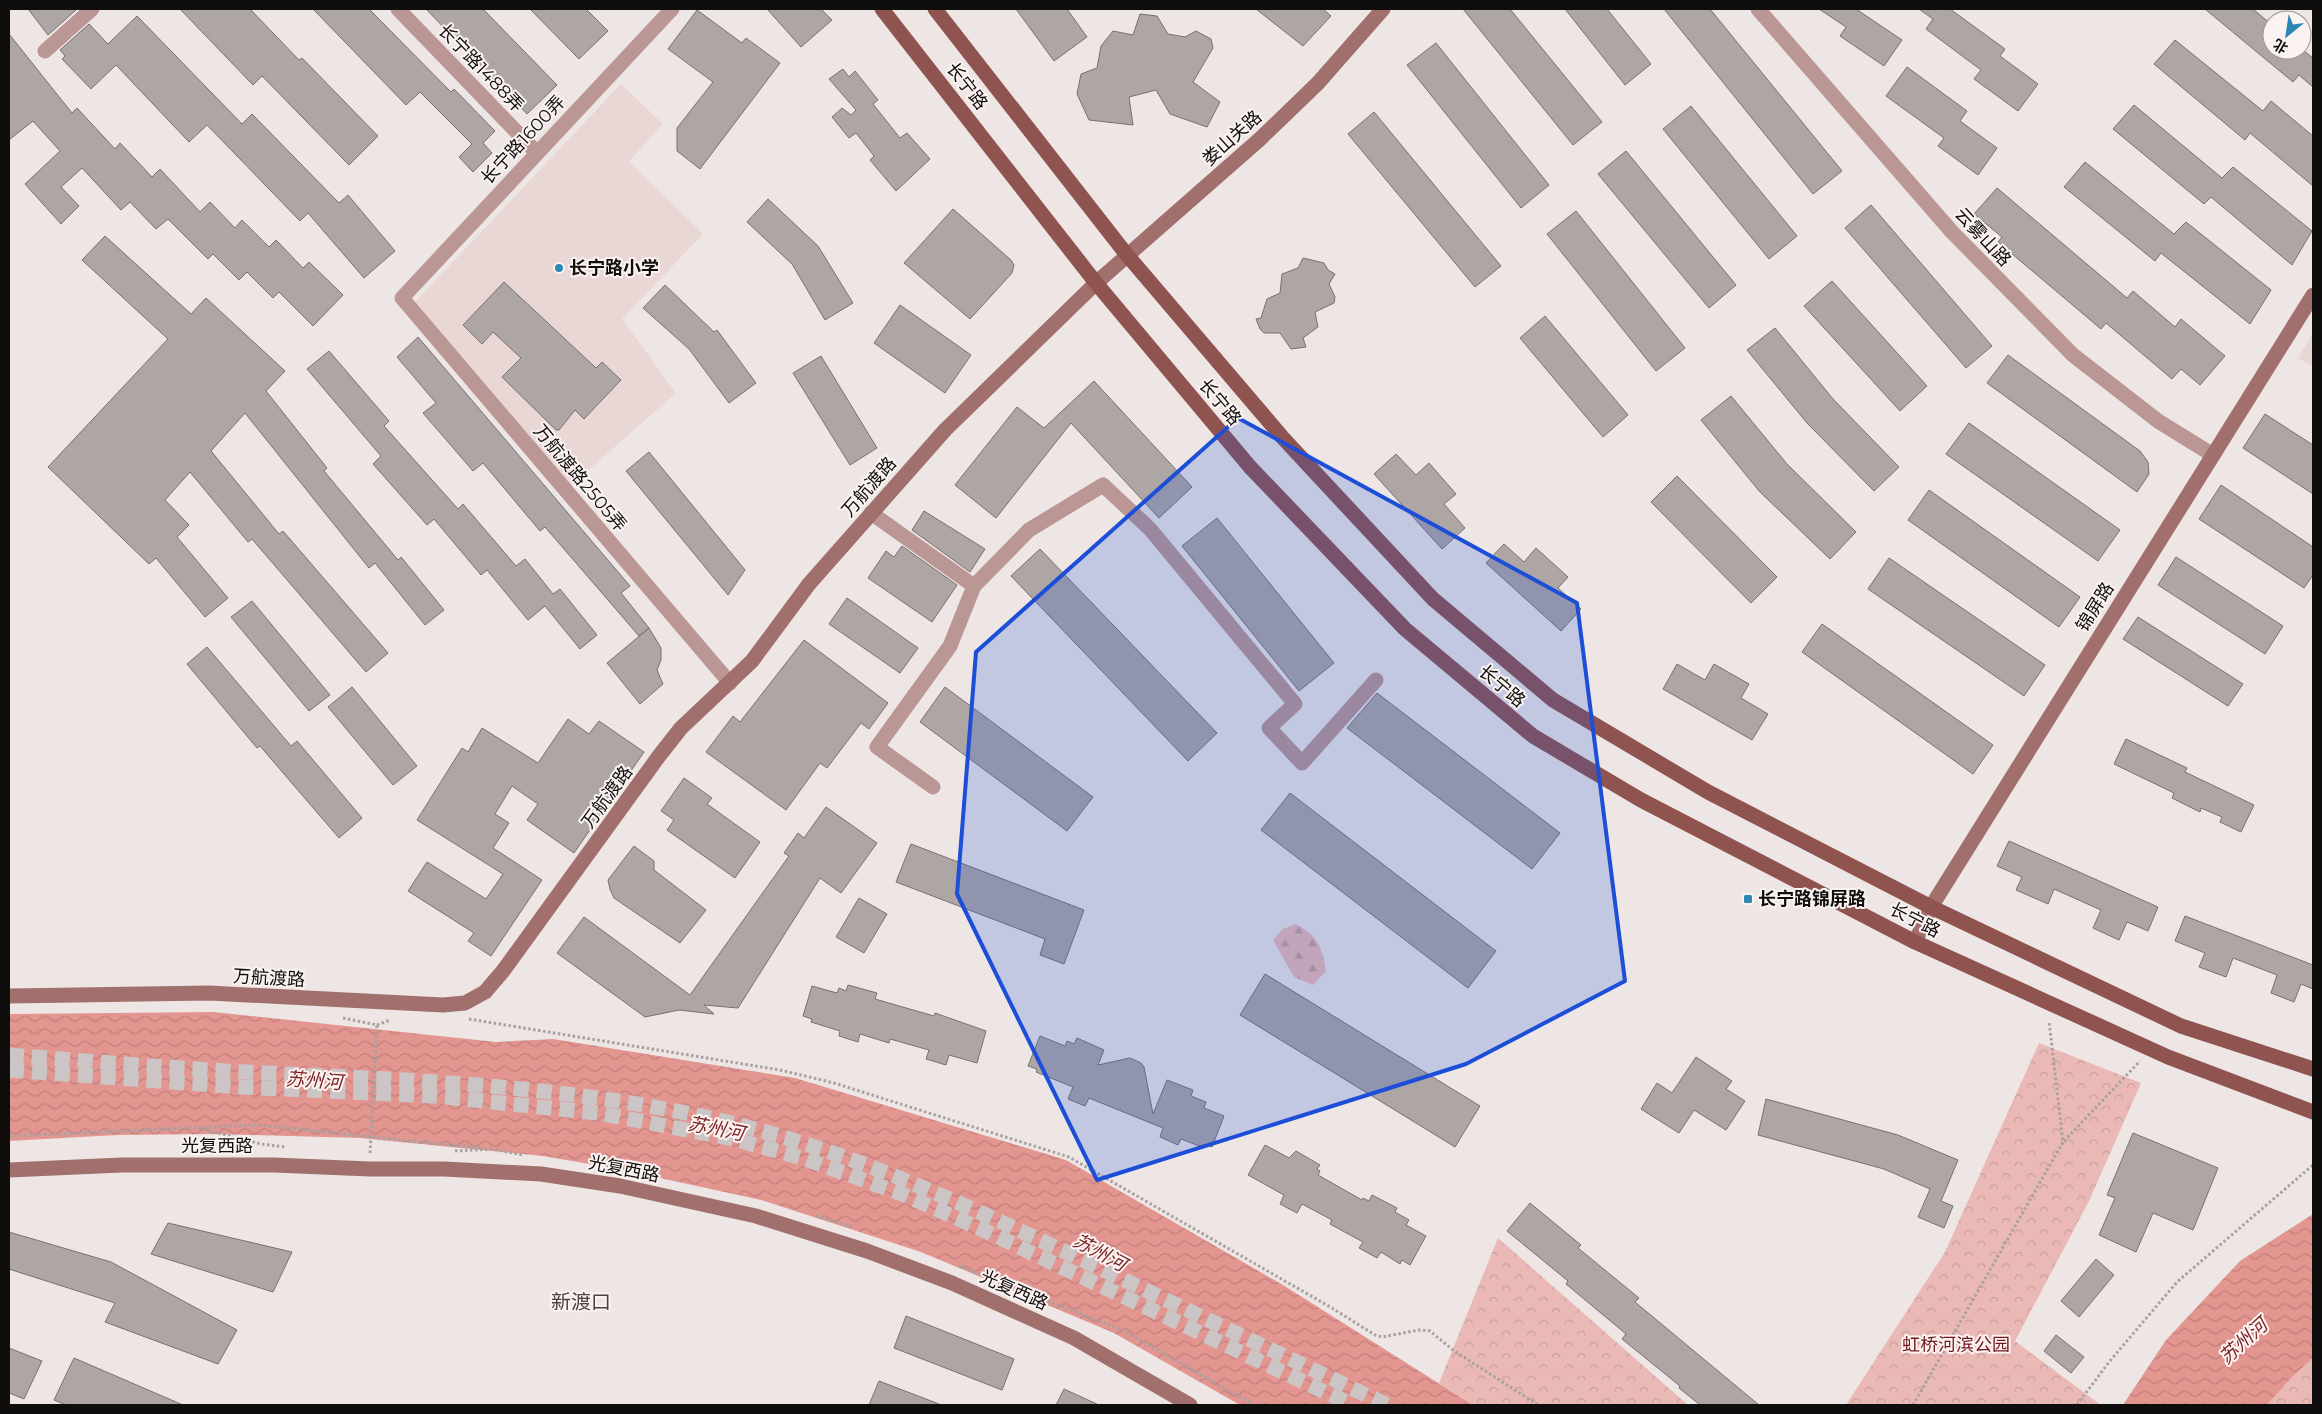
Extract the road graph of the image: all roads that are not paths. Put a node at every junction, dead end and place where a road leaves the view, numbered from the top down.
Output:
1 (92, 9) edge
2 (398, 9) edge
3 (672, 9) edge
4 (882, 9) edge
5 (935, 9) edge
6 (1383, 9) edge
7 (1758, 9) edge
8 (45, 51) dead end
9 (537, 153) junction
10 (1127, 256) junction
11 (1096, 283) junction
12 (2313, 295) edge
13 (402, 298) joint
14 (2213, 455) junction
15 (871, 513) junction
16 (974, 586) junction
17 (1376, 680) dead end
18 (730, 683) junction
19 (933, 787) dead end
20 (1931, 907) junction
21 (1915, 942) junction
22 (9, 996) edge
23 (2313, 1069) edge
24 (2313, 1112) edge
25 (9, 1170) edge
26 (1190, 1405) edge

1 - 8 street
2 - 9 street, 长宁路1488弄
3 - 9 street, 长宁路1600弄
4 - 11 main road, 长宁路
5 - 10 main road, 长宁路
6 - 10 street, 娄山关路
7 - 14 street, 云雾山路
9 - 13 street, 长宁路1600弄
10 - 11 street, 娄山关路
10 - 20 main road, 长宁路
11 - 15 street, 万航渡路
11 - 21 main road, 长宁路
12 - 14 street, 锦屏路
13 - 18 street, 万航渡路2505弄
14 - 20 street, 锦屏路
15 - 16 street
15 - 18 street, 万航渡路
16 - 17 street
16 - 19 street
18 - 22 street, 万航渡路
20 - 21 street, 锦屏路
20 - 23 main road, 长宁路
21 - 24 main road, 长宁路
25 - 26 street, 光复西路

